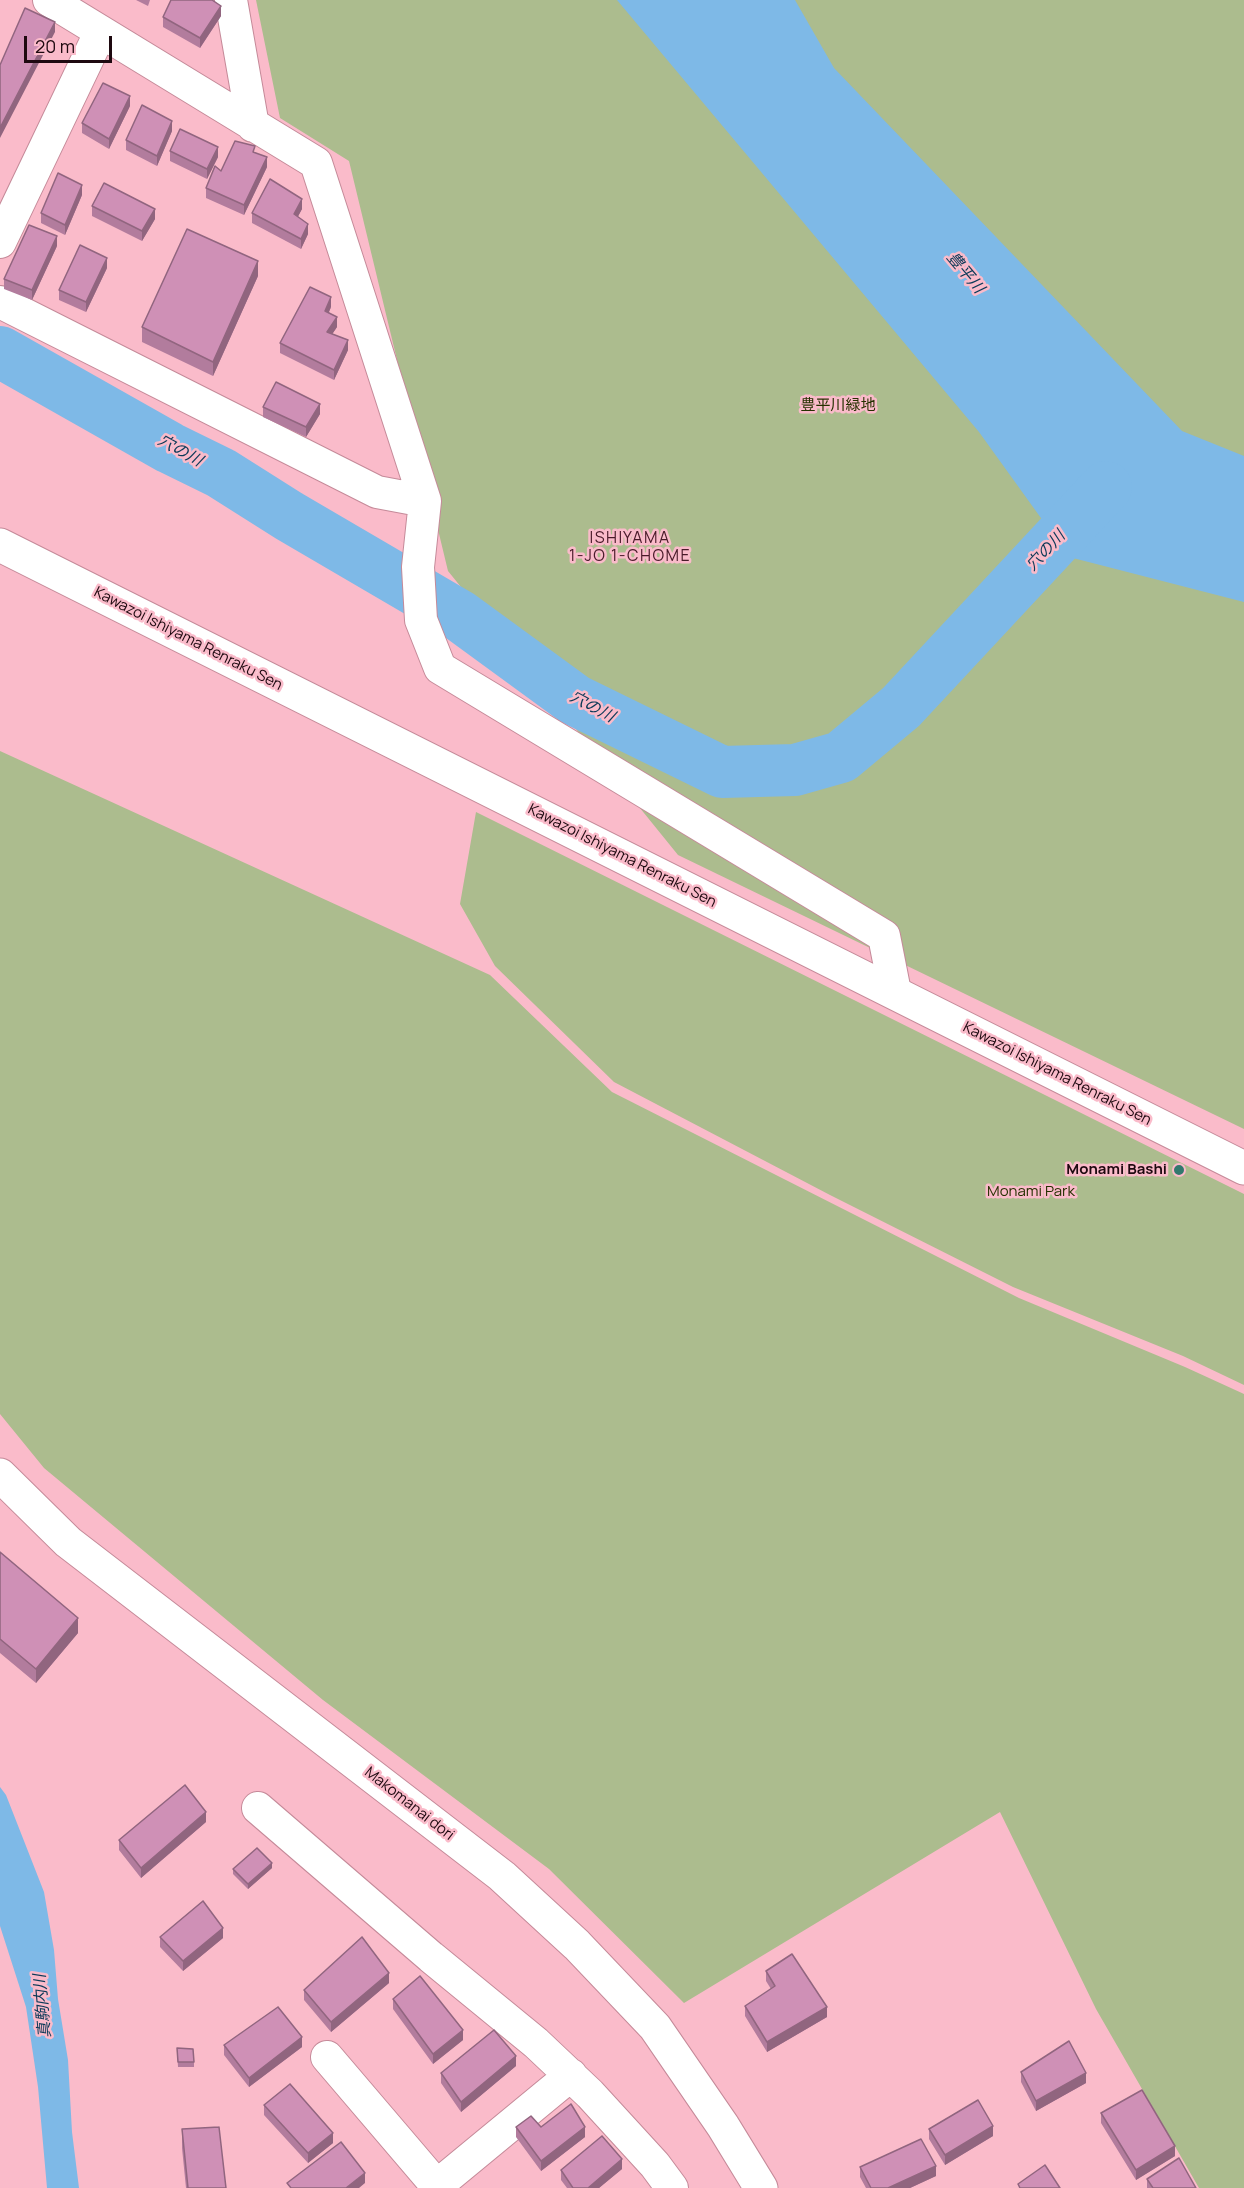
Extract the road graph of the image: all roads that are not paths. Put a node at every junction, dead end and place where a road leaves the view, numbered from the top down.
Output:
1 (49, 0) edge
2 (231, 0) edge
3 (100, 33) junction
4 (253, 126) junction
5 (0, 242) edge
6 (0, 302) edge
7 (425, 501) junction
8 (0, 545) edge
9 (895, 992) junction
10 (1244, 1168) edge
11 (0, 1475) edge
12 (258, 1808) dead end
13 (327, 2057) dead end
14 (571, 2075) junction
15 (436, 2187) edge
16 (672, 2188) edge
17 (761, 2188) edge

1 - 3 street
2 - 4 street
3 - 4 street
3 - 5 street
4 - 7 street
6 - 7 street
7 - 9 street
8 - 9 main road, Kawazoi Ishiyama Renraku Sen
9 - 10 main road, Kawazoi Ishiyama Renraku Sen
11 - 17 main road, Makomanai dori
12 - 14 street
13 - 15 street
14 - 15 street
14 - 16 street

